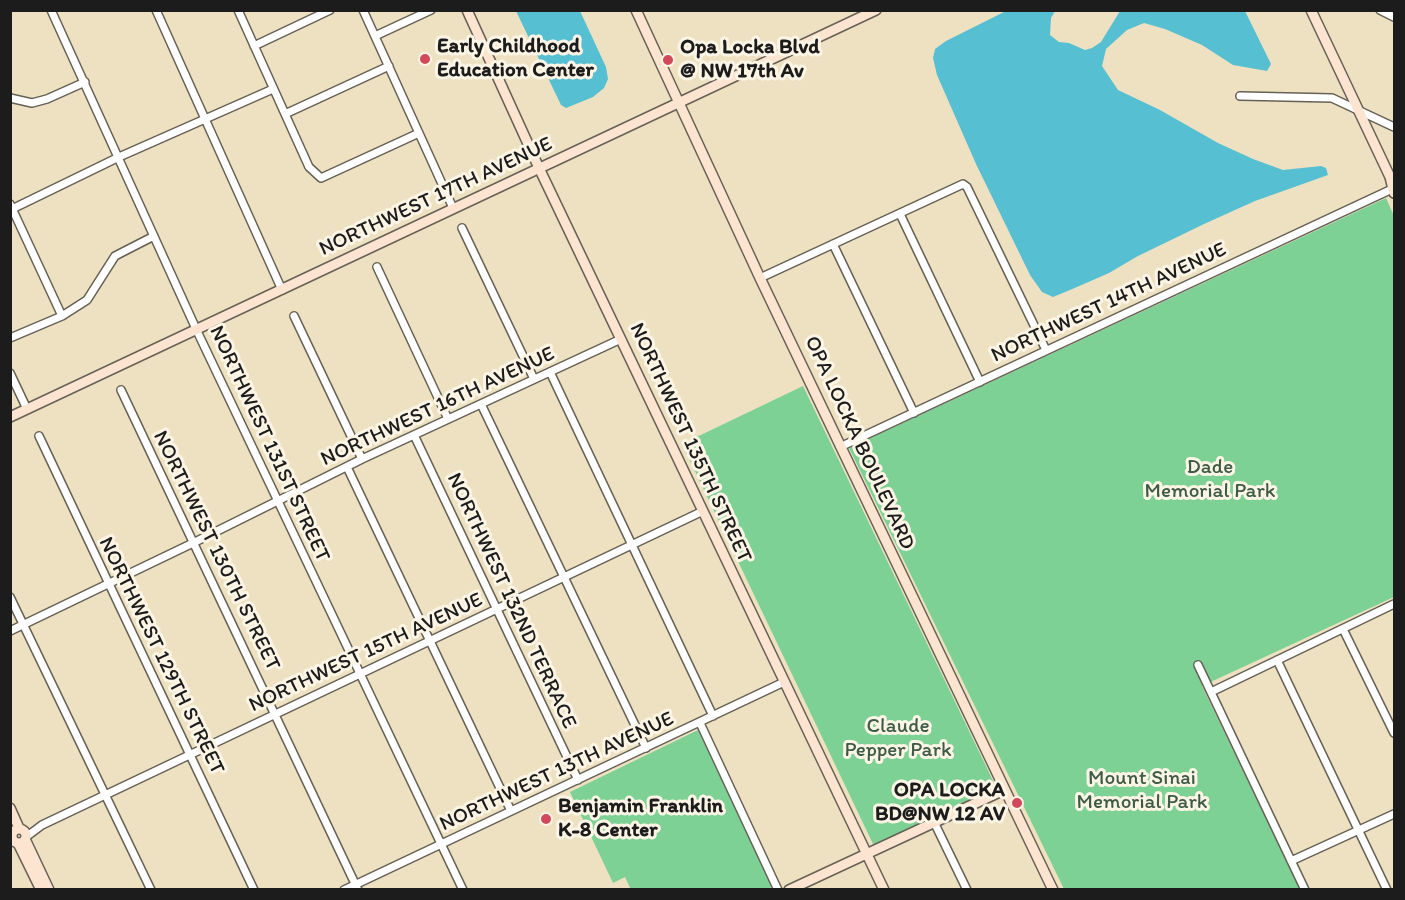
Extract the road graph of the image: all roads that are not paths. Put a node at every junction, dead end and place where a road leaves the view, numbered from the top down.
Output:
1 (51, 10) edge
2 (156, 10) edge
3 (238, 10) edge
4 (330, 10) edge
5 (363, 10) edge
6 (431, 10) edge
7 (467, 10) edge
8 (636, 10) edge
9 (876, 10) edge
10 (1311, 10) edge
11 (1380, 10) edge
12 (1395, 17) edge
13 (375, 36) junction
14 (254, 46) junction
15 (389, 66) junction
16 (85, 82) junction
17 (273, 89) junction
18 (1240, 96) dead end
19 (10, 98) edge
20 (678, 103) junction
21 (1359, 111) junction
22 (285, 114) junction
23 (205, 119) junction
24 (1395, 127) edge
25 (419, 133) junction
26 (119, 157) junction
27 (539, 168) junction
28 (1394, 191) edge
29 (11, 208) edge
30 (453, 208) junction
31 (900, 214) junction
32 (462, 228) dead end
33 (154, 236) junction
34 (833, 244) junction
35 (377, 267) dead end
36 (760, 278) junction
37 (282, 290) junction
38 (62, 316) junction
39 (294, 316) dead end
40 (197, 331) junction
41 (10, 338) edge
42 (621, 339) junction
43 (1046, 350) junction
44 (550, 372) junction
45 (10, 373) edge
46 (534, 379) junction
47 (980, 382) junction
48 (121, 390) dead end
49 (481, 404) junction
50 (27, 409) junction
51 (914, 413) junction
52 (10, 417) edge
53 (448, 419) junction
54 (414, 435) junction
55 (39, 436) dead end
56 (840, 447) junction
57 (362, 459) junction
58 (347, 467) junction
59 (278, 502) junction
60 (703, 511) junction
61 (193, 543) junction
62 (632, 545) junction
63 (564, 577) junction
64 (108, 584) junction
65 (10, 597) edge
66 (1395, 604) edge
67 (497, 609) junction
68 (24, 625) junction
69 (1343, 629) junction
70 (10, 631) edge
71 (430, 642) junction
72 (1277, 660) junction
73 (1198, 665) dead end
74 (360, 674) junction
75 (784, 682) junction
76 (1211, 692) junction
77 (276, 714) junction
78 (713, 716) junction
79 (700, 723) junction
80 (1395, 734) edge
81 (646, 748) junction
82 (190, 754) junction
83 (579, 780) junction
84 (1004, 790) junction
85 (105, 795) junction
86 (10, 808) edge
87 (511, 812) junction
88 (1395, 814) edge
89 (934, 822) junction
90 (1359, 830) junction
91 (17, 836) edge
92 (441, 845) junction
93 (867, 854) junction
94 (1291, 861) junction
95 (357, 887) edge
96 (41, 890) edge
97 (49, 890) edge
98 (151, 890) edge
99 (254, 890) edge
100 (344, 890) edge
101 (463, 890) edge
102 (778, 890) edge
103 (789, 890) edge
104 (884, 890) edge
105 (967, 890) edge
106 (1053, 890) edge
107 (1305, 890) edge
108 (1387, 890) edge

1 - 16 street, NORTHWEST 131ST STREET
2 - 23 street
3 - 14 street
4 - 14 street
5 - 13 street
6 - 13 street
7 - 27 main road, NORTHWEST 135TH STREET
8 - 20 main road, OPA LOCKA BOULEVARD
9 - 20 main road, NORTHWEST 17TH AVENUE
10 - 21 main road
11 - 12 street
13 - 15 street
14 - 17 street
15 - 22 street
15 - 25 street
16 - 19 street
16 - 26 street, NORTHWEST 131ST STREET
17 - 22 street
17 - 23 street
18 - 21 street
20 - 27 main road, NORTHWEST 17TH AVENUE
20 - 36 main road, OPA LOCKA BOULEVARD
21 - 24 street
21 - 28 main road
22 - 25 street
23 - 26 street
23 - 37 street
25 - 30 street
26 - 29 street
26 - 33 street, NORTHWEST 131ST STREET
27 - 30 main road, NORTHWEST 17TH AVENUE
27 - 42 main road, NORTHWEST 135TH STREET
28 - 43 street, NORTHWEST 14TH AVENUE
29 - 38 street
30 - 37 main road, NORTHWEST 17TH AVENUE
31 - 34 street
31 - 43 street
31 - 47 street
32 - 46 street
33 - 38 street
33 - 40 street, NORTHWEST 131ST STREET
34 - 36 street
34 - 51 street
35 - 53 street
36 - 56 main road, OPA LOCKA BOULEVARD
37 - 40 main road, NORTHWEST 17TH AVENUE
38 - 41 street
39 - 57 street
40 - 50 main road, NORTHWEST 17TH AVENUE
40 - 59 street, NORTHWEST 131ST STREET
42 - 44 street, NORTHWEST 16TH AVENUE
42 - 60 main road, NORTHWEST 135TH STREET
43 - 47 street, NORTHWEST 14TH AVENUE
44 - 46 street, NORTHWEST 16TH AVENUE
44 - 62 street
45 - 50 street
46 - 49 street, NORTHWEST 16TH AVENUE
47 - 51 street, NORTHWEST 14TH AVENUE
48 - 61 street, NORTHWEST 130TH STREET
49 - 53 street, NORTHWEST 16TH AVENUE
49 - 63 street
50 - 52 main road, NORTHWEST 17TH AVENUE
51 - 56 street, NORTHWEST 14TH AVENUE
53 - 54 street, NORTHWEST 16TH AVENUE
54 - 57 street, NORTHWEST 16TH AVENUE
54 - 67 street, NORTHWEST 132ND TERRACE
55 - 64 street, NORTHWEST 129TH STREET
56 - 84 main road, OPA LOCKA BOULEVARD
57 - 58 street, NORTHWEST 16TH AVENUE
58 - 59 street, NORTHWEST 16TH AVENUE
58 - 71 street
59 - 61 street, NORTHWEST 16TH AVENUE
59 - 74 street, NORTHWEST 131ST STREET
60 - 62 street, NORTHWEST 15TH AVENUE
60 - 75 main road, NORTHWEST 135TH STREET
61 - 64 street, NORTHWEST 16TH AVENUE
61 - 77 street, NORTHWEST 130TH STREET
62 - 63 street, NORTHWEST 15TH AVENUE
62 - 78 street
63 - 67 street, NORTHWEST 15TH AVENUE
63 - 81 street
64 - 68 street, NORTHWEST 16TH AVENUE
64 - 82 street, NORTHWEST 129TH STREET
65 - 68 street
66 - 69 street
67 - 71 street, NORTHWEST 15TH AVENUE
67 - 83 street, NORTHWEST 132ND TERRACE
68 - 70 street, NORTHWEST 16TH AVENUE
68 - 85 street
69 - 72 street
69 - 80 street
71 - 74 street, NORTHWEST 15TH AVENUE
71 - 87 street
72 - 76 street
72 - 90 street
73 - 76 street
74 - 77 street, NORTHWEST 15TH AVENUE
74 - 92 street, NORTHWEST 131ST STREET
75 - 78 street, NORTHWEST 13TH AVENUE
75 - 93 main road, NORTHWEST 135TH STREET
76 - 94 street
77 - 82 street, NORTHWEST 15TH AVENUE
77 - 95 street, NORTHWEST 130TH STREET
78 - 79 street, NORTHWEST 13TH AVENUE
79 - 81 street, NORTHWEST 13TH AVENUE
79 - 102 street
81 - 83 street, NORTHWEST 13TH AVENUE
82 - 85 street, NORTHWEST 15TH AVENUE
82 - 99 street, NORTHWEST 129TH STREET
83 - 87 street, NORTHWEST 13TH AVENUE
84 - 89 main road
84 - 106 main road, OPA LOCKA BOULEVARD
85 - 91 street, NORTHWEST 15TH AVENUE
85 - 98 street
86 - 91 main road
87 - 92 street, NORTHWEST 13TH AVENUE
88 - 90 street
89 - 93 main road
89 - 105 street
90 - 94 street
90 - 108 street
91 - 96 main road
91 - 97 main road
92 - 95 street, NORTHWEST 13TH AVENUE
92 - 101 street, NORTHWEST 131ST STREET
93 - 103 main road
93 - 104 main road, NORTHWEST 135TH STREET
94 - 107 street
95 - 100 street, NORTHWEST 13TH AVENUE

